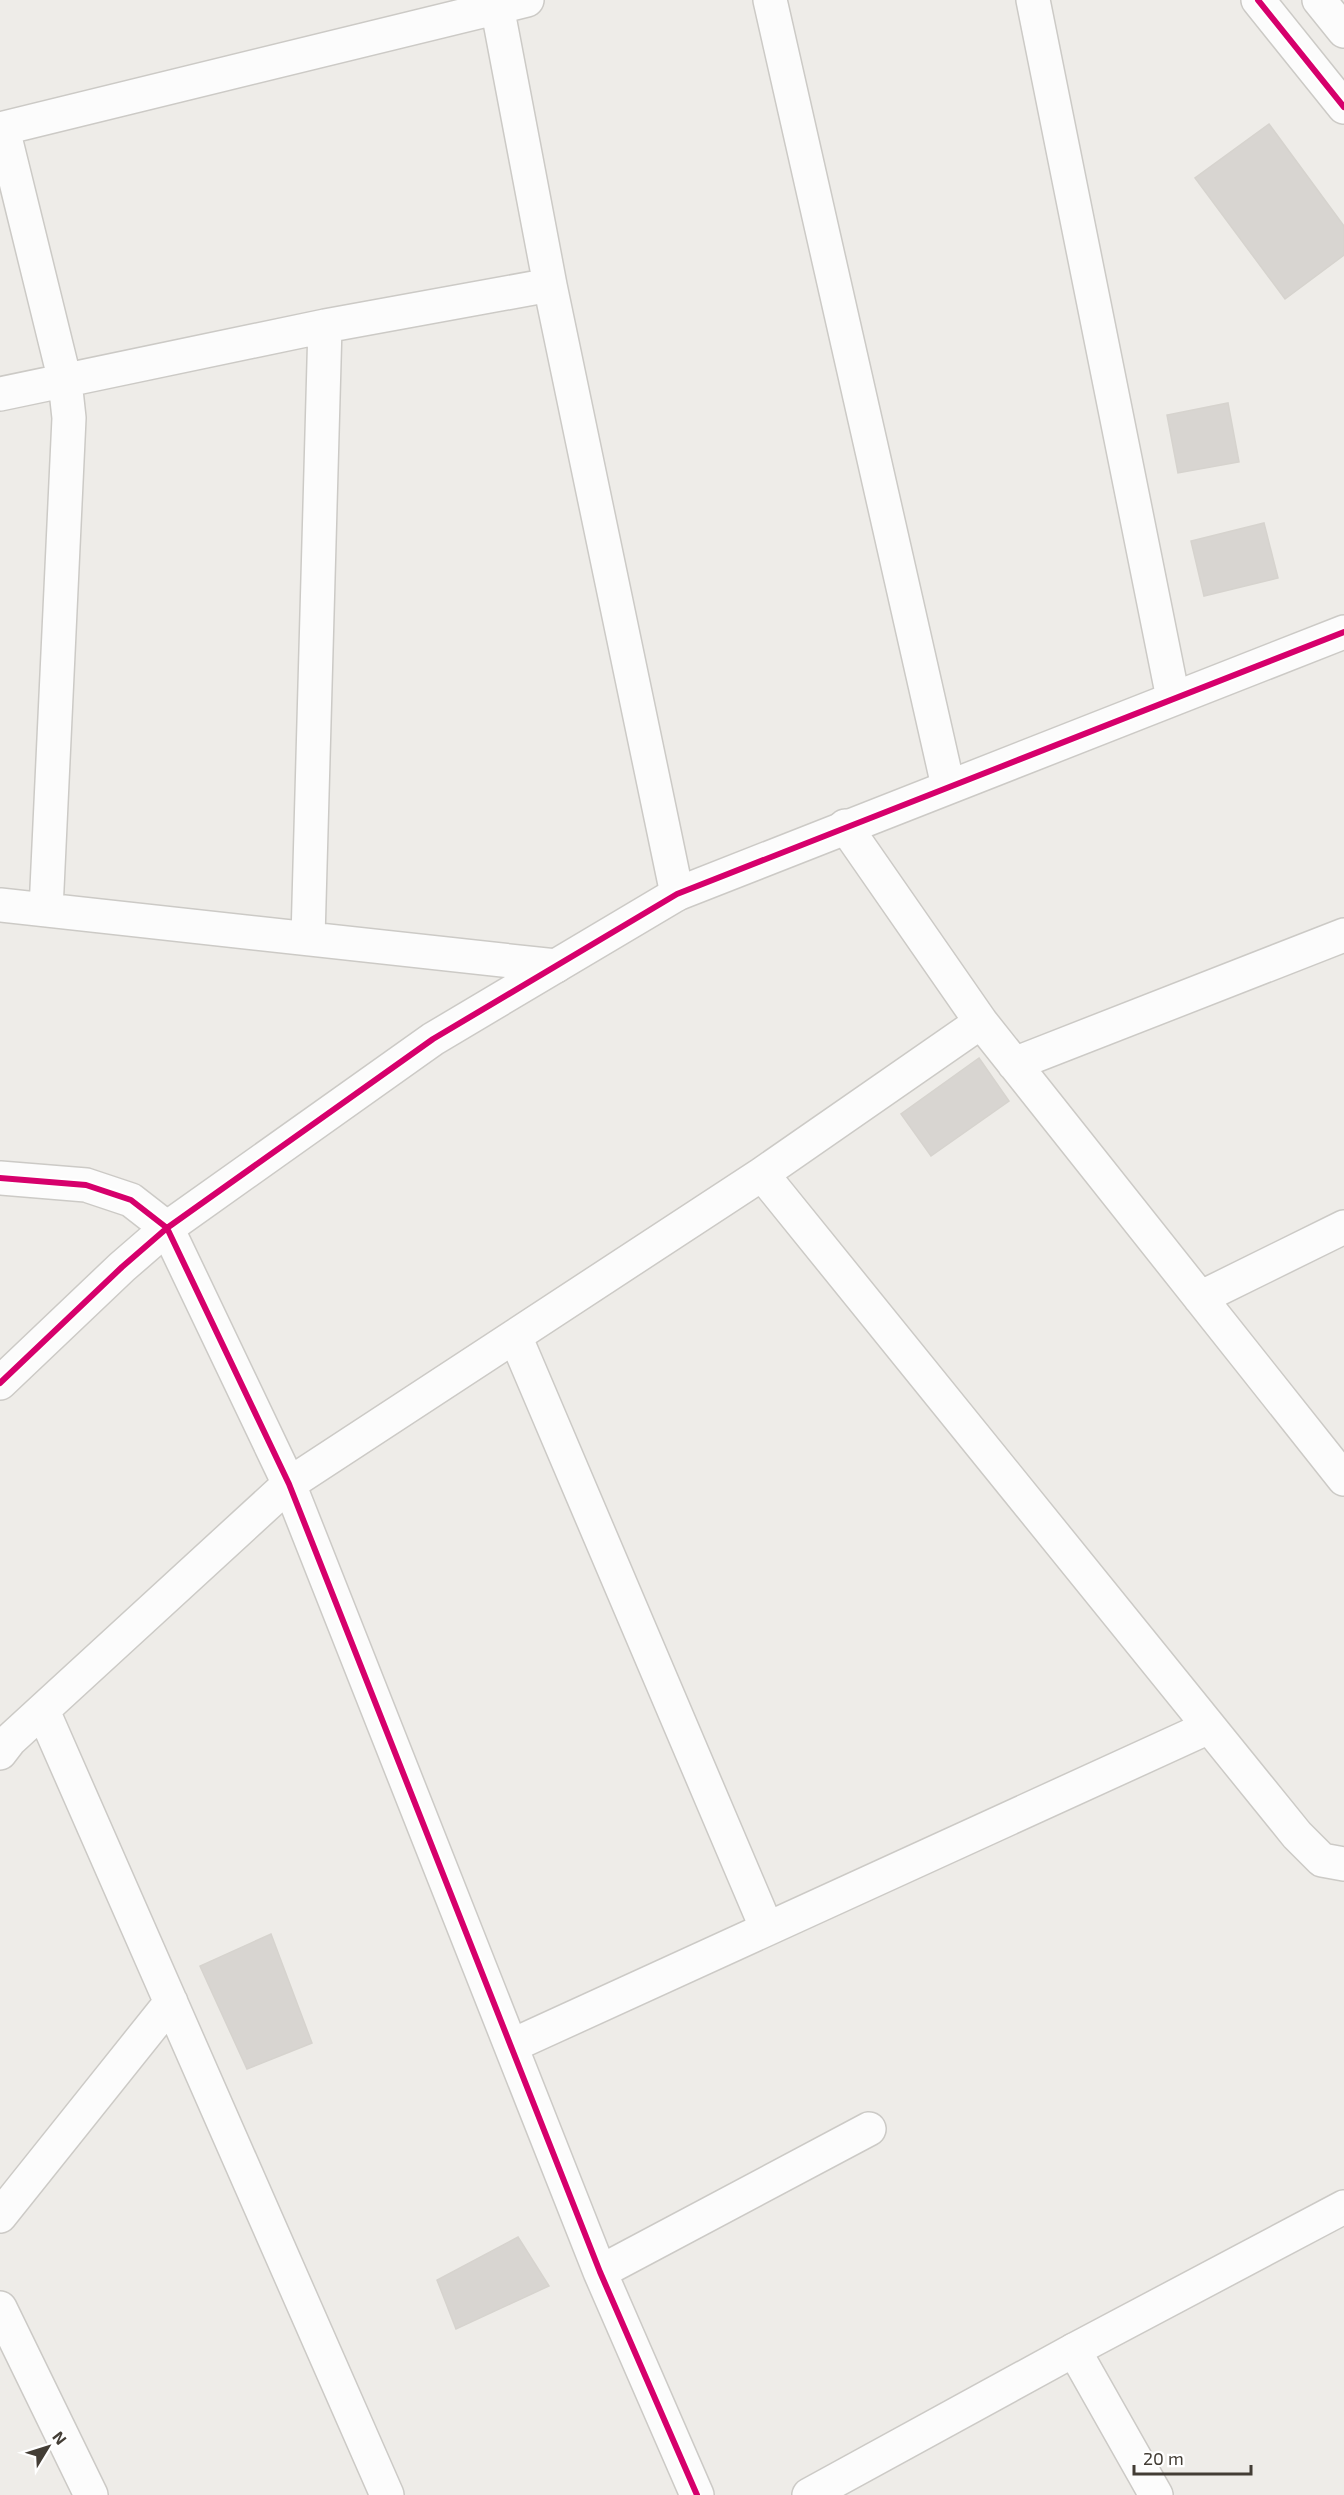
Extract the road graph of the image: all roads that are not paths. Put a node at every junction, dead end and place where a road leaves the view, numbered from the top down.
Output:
1 (770, 0) edge
2 (1033, 0) edge
3 (1258, 0) edge
4 (1319, 0) edge
5 (512, 3) edge
6 (1344, 31) edge
7 (1344, 107) edge
8 (2, 129) edge
9 (550, 285) junction
10 (325, 326) junction
11 (65, 381) junction
12 (0, 394) edge
13 (1344, 632) edge
14 (1173, 698) junction
15 (948, 786) junction
16 (845, 826) junction
17 (676, 894) junction
18 (0, 904) edge
19 (45, 910) junction
20 (1344, 935) edge
21 (308, 938) junction
22 (556, 966) junction
23 (981, 1022) junction
24 (1014, 1064) junction
25 (762, 1174) junction
26 (0, 1178) edge
27 (1344, 1227) edge
28 (167, 1228) junction
29 (1200, 1298) junction
30 (515, 1336) junction
31 (0, 1383) edge
32 (1344, 1479) edge
33 (289, 1484) junction
34 (43, 1711) junction
35 (1209, 1727) junction
36 (0, 1753) edge
37 (1344, 1864) edge
38 (767, 1929) junction
39 (171, 2002) junction
40 (511, 2046) junction
41 (869, 2129) dead end
42 (1344, 2207) edge
43 (0, 2216) edge
44 (600, 2272) junction
45 (0, 2308) edge
46 (1074, 2350) junction
47 (91, 2495) edge
48 (387, 2495) edge
49 (697, 2495) edge
50 (809, 2495) edge
51 (1156, 2495) edge

1 - 15 street
2 - 14 street
3 - 7 street
4 - 6 street
5 - 8 street
5 - 9 street
8 - 11 street
9 - 10 street
9 - 17 street
10 - 11 street
10 - 21 street
11 - 12 street
11 - 19 street
13 - 14 street
14 - 15 street
15 - 16 street
16 - 17 street
16 - 23 street
17 - 22 street
18 - 19 street
19 - 21 street
20 - 24 street
21 - 22 street
22 - 28 street
23 - 24 street
23 - 25 street
24 - 29 street
25 - 30 street
25 - 35 street
26 - 28 street
27 - 29 street
28 - 31 street
28 - 33 street
29 - 32 street
30 - 33 street
30 - 38 street
33 - 34 street
33 - 40 street
34 - 36 street
34 - 39 street
35 - 37 street
35 - 38 street
38 - 40 street
39 - 43 street
39 - 48 street
40 - 44 street
41 - 44 street
42 - 46 street
44 - 49 street
45 - 47 street
46 - 50 street
46 - 51 street

